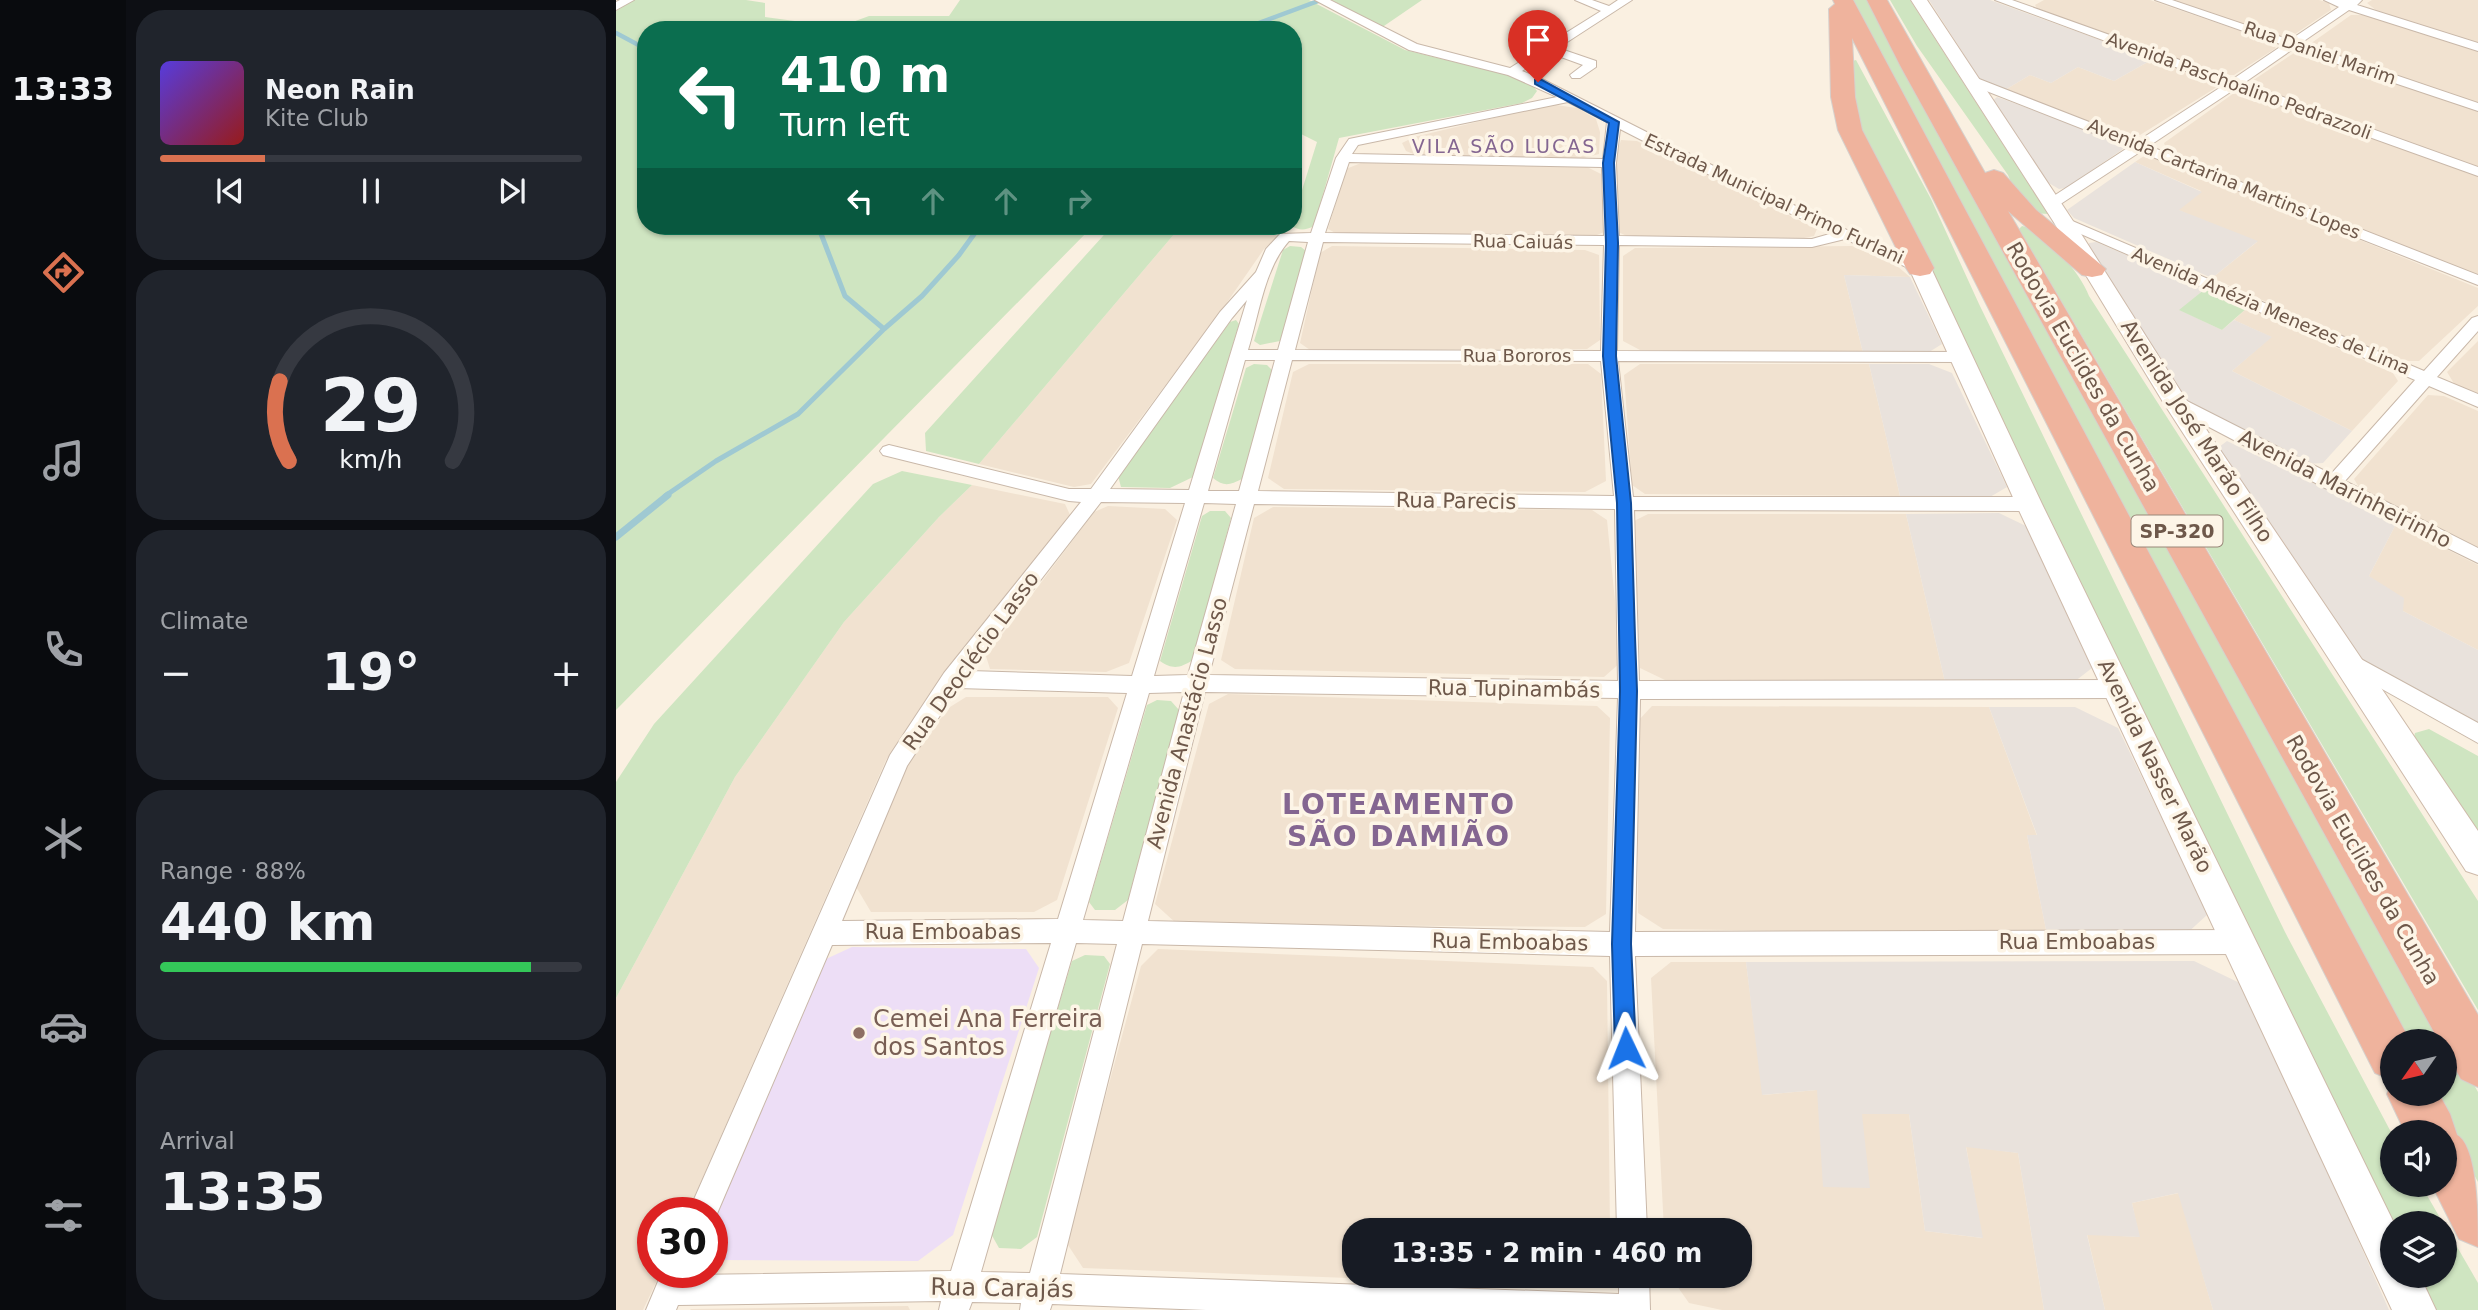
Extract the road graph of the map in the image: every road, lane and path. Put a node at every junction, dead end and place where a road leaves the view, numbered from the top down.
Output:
1 (628, 0) edge
2 (1581, 0) edge
3 (1626, 0) edge
4 (1841, 0) edge
5 (1877, 0) edge
6 (1920, 0) edge
7 (2001, 0) edge
8 (2161, 0) edge
9 (2330, 0) edge
10 (1326, 3) edge
11 (2022, 3) edge
12 (2352, 3) edge
13 (616, 7) edge
14 (1611, 10) junction
15 (2293, 45) junction
16 (2478, 47) edge
17 (1552, 50) junction
18 (1512, 72) junction
19 (1577, 75) dead end
20 (1970, 80) junction
21 (1922, 84) junction
22 (2234, 84) junction
23 (1569, 98) junction
24 (2478, 107) edge
25 (1614, 122) junction
26 (1392, 135) junction
27 (2141, 146) junction
28 (1343, 158) junction
29 (1398, 158) junction
30 (1609, 163) junction
31 (2478, 172) edge
32 (2057, 212) junction
33 (1843, 234) junction
34 (1316, 238) junction
35 (1612, 243) junction
36 (1920, 268) junction
37 (2092, 268) junction
38 (1264, 270) junction
39 (2478, 280) edge
40 (2478, 321) edge
41 (1239, 355) junction
42 (1287, 355) junction
43 (1609, 356) junction
44 (1963, 357) junction
45 (2424, 378) junction
46 (2478, 401) edge
47 (2175, 402) junction
48 (889, 451) dead end
49 (2332, 484) junction
50 (1096, 495) junction
51 (1247, 498) junction
52 (1194, 499) junction
53 (1624, 503) junction
54 (2029, 504) junction
55 (2478, 556) edge
56 (2348, 660) junction
57 (952, 680) junction
58 (1197, 683) junction
59 (1140, 685) junction
60 (2119, 689) junction
61 (1629, 691) junction
62 (2478, 734) edge
63 (2478, 860) edge
64 (1067, 930) junction
65 (824, 933) junction
66 (1133, 933) junction
67 (2239, 942) junction
68 (1622, 944) junction
69 (2380, 1033) edge
70 (2478, 1062) edge
71 (2457, 1179) edge
72 (710, 1197) edge
73 (1632, 1218) edge
74 (2478, 1220) edge
75 (2380, 1239) edge
76 (1635, 1288) edge
77 (2404, 1288) edge
78 (669, 1291) edge
79 (958, 1298) edge
80 (1038, 1299) edge
81 (1629, 1310) edge
82 (1636, 1310) edge
83 (2414, 1310) edge

1 - 13 street
2 - 14 street
3 - 14 street
4 - 36 highway
4 - 69 highway, Rodovia Euclides da Cunha / SP-320
5 - 21 highway, Rodovia Euclides da Cunha / SP-320
6 - 20 main road, Avenida José Marão Filho
7 - 11 street, Avenida Paschoalino Pedrazzoli
8 - 15 street, Rua Daniel Marim
9 - 12 street
10 - 18 street, Estrada Municipal Primo Furlani
11 - 22 street, Avenida Paschoalino Pedrazzoli
12 - 15 street
12 - 16 street
14 - 17 street
15 - 22 street
15 - 24 street, Rua Daniel Marim
17 - 18 street
17 - 19 street
18 - 23 street, Estrada Municipal Primo Furlani
20 - 27 street, Avenida Cartarina Martins Lopes
20 - 32 main road, Avenida José Marão Filho
21 - 37 highway
21 - 70 highway, Rodovia Euclides da Cunha / SP-320
22 - 27 street
22 - 31 street, Avenida Paschoalino Pedrazzoli
23 - 25 street, Estrada Municipal Primo Furlani
23 - 26 street
25 - 30 street
25 - 33 street, Estrada Municipal Primo Furlani
26 - 28 street, Avenida Anastácio Lasso
26 - 29 street
27 - 32 street
27 - 39 street, Avenida Cartarina Martins Lopes
28 - 29 street
28 - 34 street, Avenida Anastácio Lasso
29 - 30 street
30 - 35 street
32 - 37 main road, Avenida José Marão Filho
32 - 45 street, Avenida Anézia Menezes de Lima
33 - 35 street, Rua Caiuás
33 - 36 street, Estrada Municipal Primo Furlani
34 - 35 street, Rua Caiuás
34 - 38 street, Rua Caiuás
34 - 42 street, Avenida Anastácio Lasso
35 - 43 street
36 - 44 main road, Avenida Nasser Marão
37 - 47 main road, Avenida José Marão Filho
38 - 41 street
38 - 50 street, Rua Deoclécio Lasso
40 - 45 street
41 - 42 street, Rua Bororos
41 - 52 street
42 - 43 street, Rua Bororos
42 - 51 street, Avenida Anastácio Lasso
43 - 44 street, Rua Bororos
43 - 53 street
44 - 54 main road, Avenida Nasser Marão
45 - 46 street, Avenida Anézia Menezes de Lima
45 - 49 street
47 - 49 street, Avenida Marinheirinho
47 - 56 main road, Avenida José Marão Filho
48 - 50 street, Rua Parecis
49 - 55 street, Avenida Marinheirinho
50 - 52 street, Rua Parecis
50 - 57 street, Rua Deoclécio Lasso
51 - 52 street, Rua Parecis
51 - 53 street, Rua Parecis
51 - 58 street, Avenida Anastácio Lasso
52 - 59 street
53 - 54 street, Rua Parecis
53 - 61 street
54 - 60 main road, Avenida Nasser Marão
56 - 62 street
56 - 63 main road, Avenida José Marão Filho
57 - 59 street, Rua Tupinambás
57 - 65 street, Rua Deoclécio Lasso
58 - 59 street, Rua Tupinambás
58 - 61 street, Rua Tupinambás
58 - 66 street, Avenida Anastácio Lasso
59 - 64 street
60 - 61 street, Rua Tupinambás
60 - 67 main road, Avenida Nasser Marão
61 - 68 street
64 - 65 street, Rua Emboabas
64 - 66 street, Rua Emboabas
64 - 79 street
65 - 72 street, Rua Deoclécio Lasso
66 - 68 street, Rua Emboabas
66 - 80 street, Avenida Anastácio Lasso
67 - 68 street, Rua Emboabas
67 - 75 main road, Avenida Nasser Marão
68 - 73 street
71 - 74 highway
76 - 82 street
77 - 83 main road
78 - 79 street, Rua Carajás
79 - 80 street, Rua Carajás
80 - 81 street, Rua Carajás

